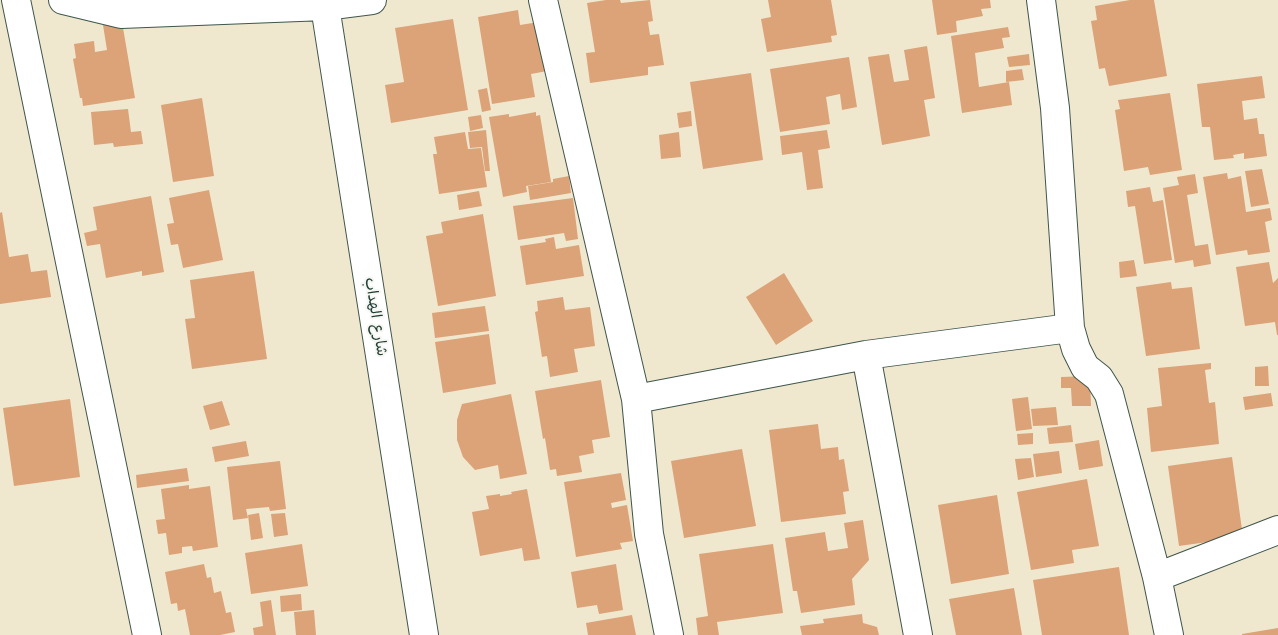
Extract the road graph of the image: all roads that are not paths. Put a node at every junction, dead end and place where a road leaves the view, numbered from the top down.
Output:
1 (16, 0) edge
2 (63, 0) edge
3 (372, 0) edge
4 (544, 0) edge
5 (1041, 0) edge
6 (324, 3) edge
7 (1070, 328) junction
8 (866, 355) junction
9 (636, 399) junction
10 (1278, 530) edge
11 (1157, 577) junction
12 (147, 635) edge
13 (424, 635) edge
14 (670, 635) edge
15 (918, 635) edge
16 (1169, 635) edge

1 - 12 street
2 - 6 street
3 - 6 street
4 - 9 street
5 - 7 street
6 - 13 street, شارع الهداب
7 - 8 street
7 - 11 street
8 - 9 street
8 - 15 street
9 - 14 street
10 - 11 street
11 - 16 street

